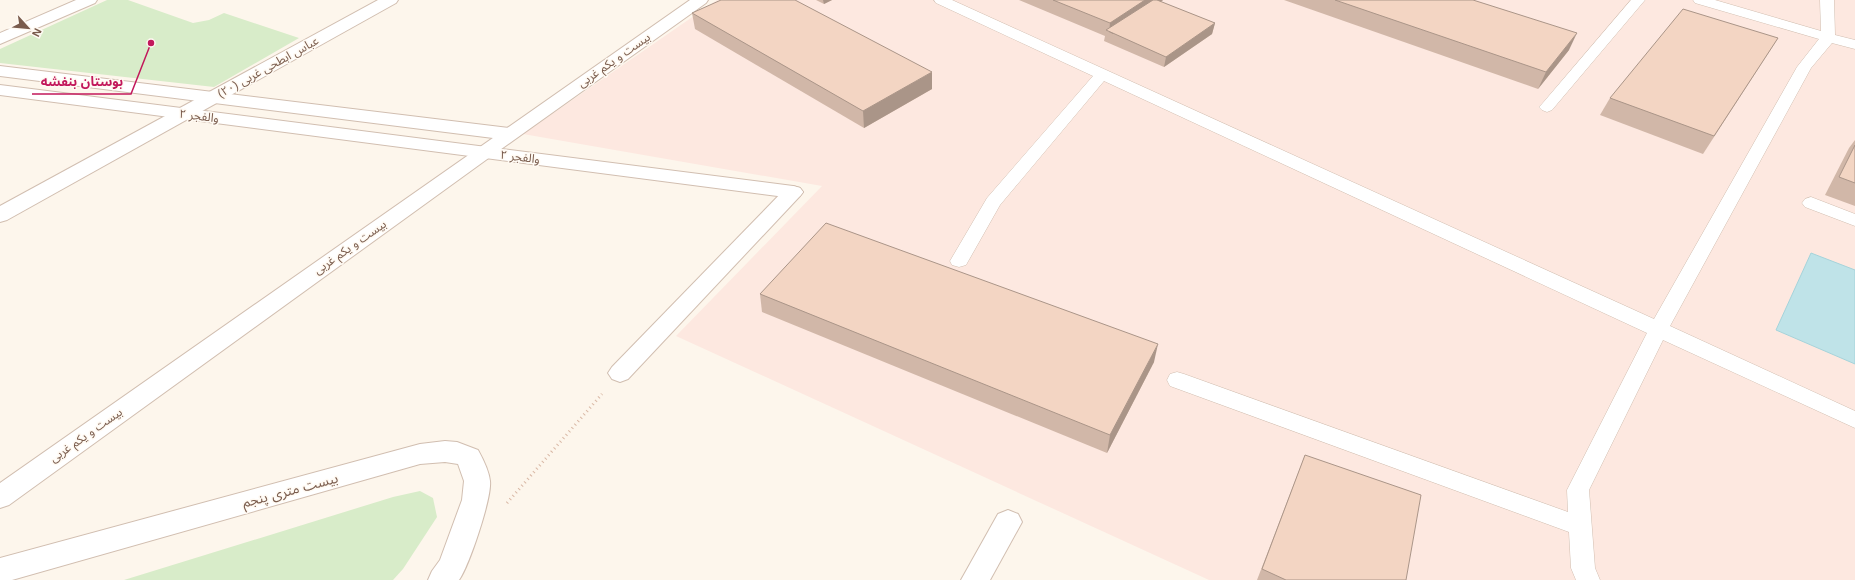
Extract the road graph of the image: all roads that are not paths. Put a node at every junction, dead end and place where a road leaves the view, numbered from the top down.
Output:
1 (89, 0) edge
2 (390, 0) edge
3 (700, 0) edge
4 (941, 0) edge
5 (1638, 0) edge
6 (1700, 0) edge
7 (1827, 0) edge
8 (1828, 38) junction
9 (0, 39) edge
10 (1855, 45) edge
11 (1855, 57) edge
12 (0, 71) edge
13 (1102, 74) junction
14 (0, 90) edge
15 (213, 97) junction
16 (1547, 107) dead end
17 (183, 114) junction
18 (509, 134) junction
19 (482, 152) junction
20 (1811, 203) dead end
21 (0, 215) edge
22 (1855, 220) edge
23 (959, 261) dead end
24 (1658, 330) junction
25 (620, 373) road end
26 (1177, 380) dead end
27 (1855, 420) edge
28 (0, 497) edge
29 (1008, 522) dead end
30 (1580, 526) junction
31 (0, 570) edge
32 (447, 574) edge
33 (975, 580) edge
34 (1588, 580) edge

1 - 9 street
2 - 15 street, عباس ابطحی غربی (۲۰)
3 - 18 street, بیست و یکم غربی
4 - 13 lane
5 - 16 lane
6 - 8 lane
7 - 8 lane
8 - 10 lane
8 - 11 lane
8 - 24 lane
12 - 15 street, والفجر ۲
13 - 23 lane
13 - 24 lane
14 - 17 street, والفجر ۲
15 - 17 street, عباس ابطحی غربی (۲۰)
15 - 18 street, والفجر ۲
17 - 19 street, والفجر ۲
17 - 21 street, عباس ابطحی غربی (۲۰)
18 - 19 street, بیست و یکم غربی
19 - 25 street, والفجر ۲
19 - 28 street, بیست و یکم غربی
20 - 22 lane
24 - 27 lane
24 - 30 lane
26 - 30 lane
29 - 33 street
30 - 34 lane
31 - 32 street, بیست متری پنجم

